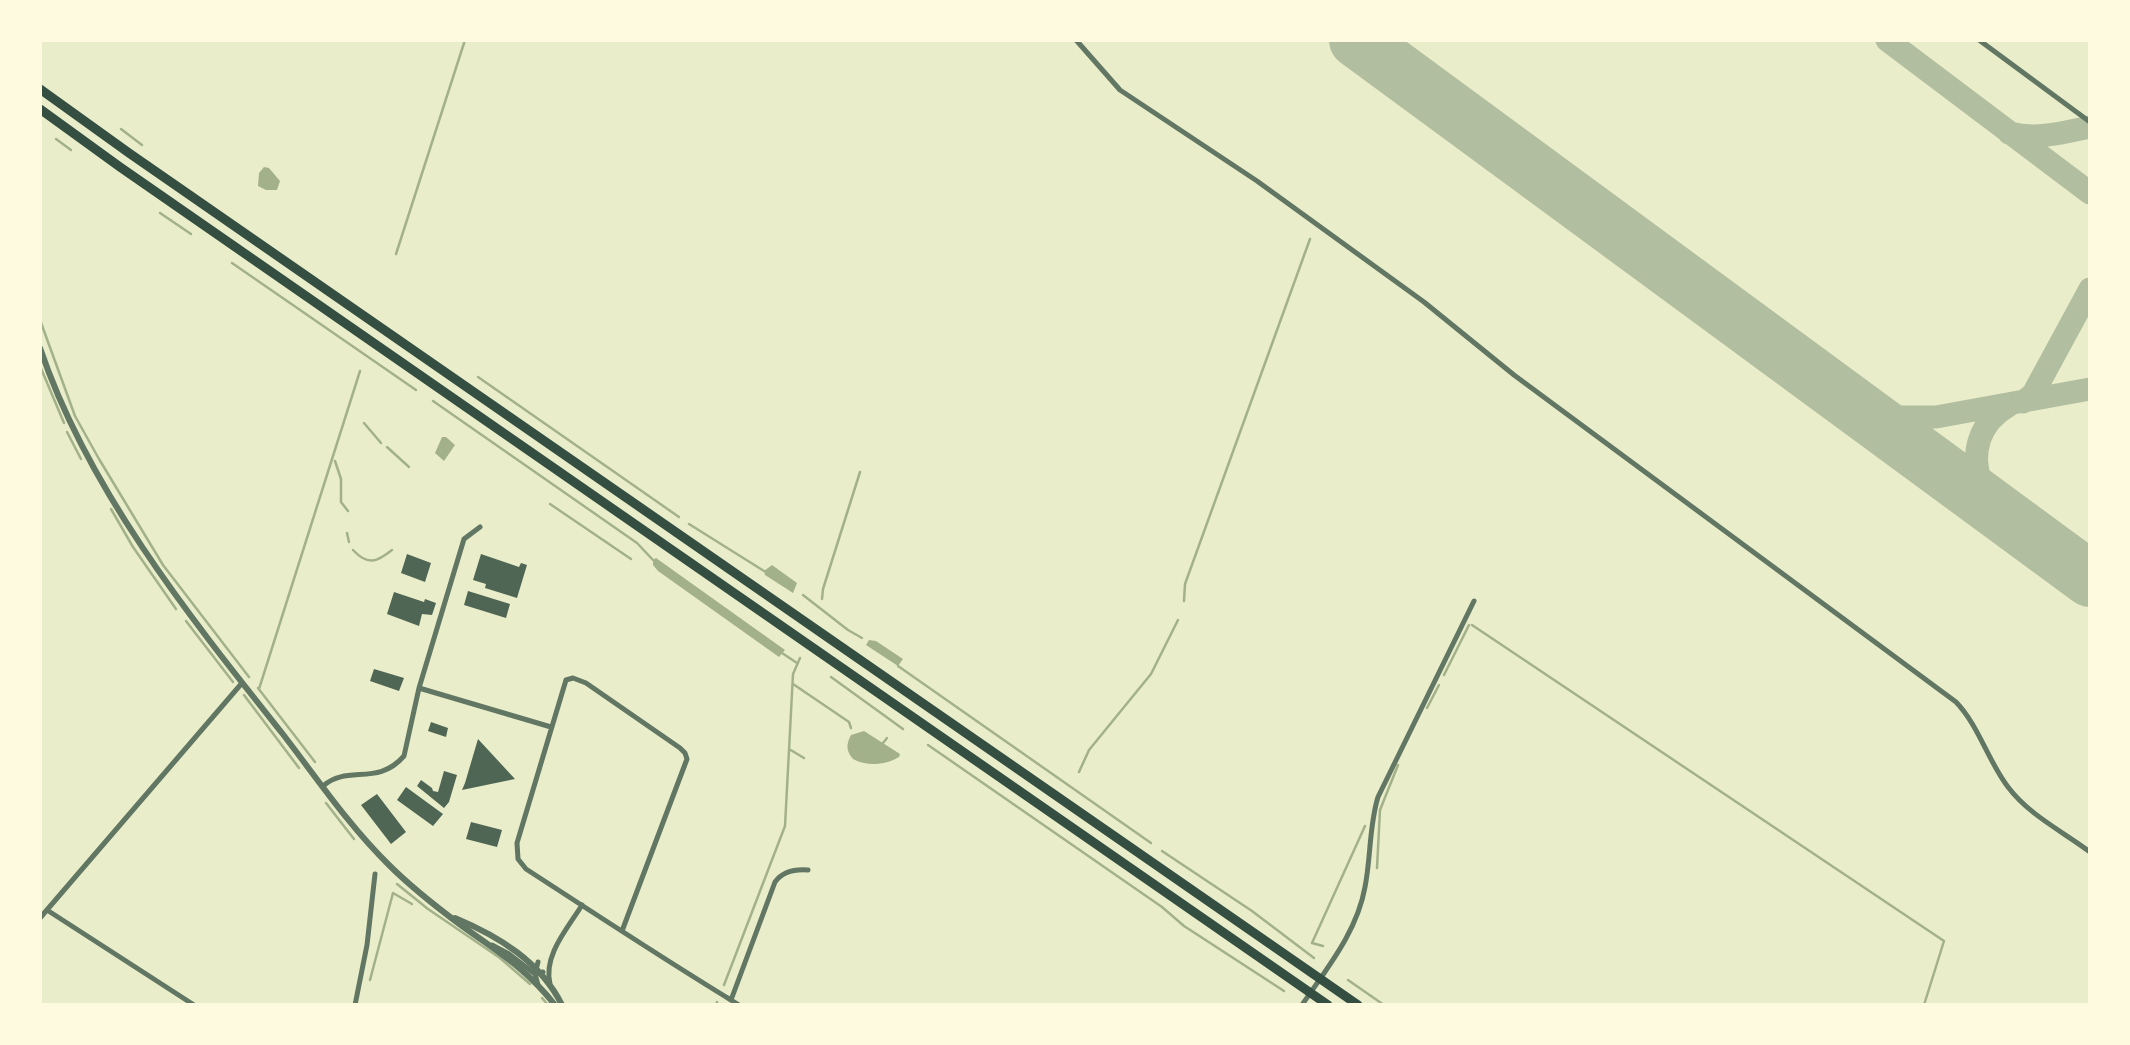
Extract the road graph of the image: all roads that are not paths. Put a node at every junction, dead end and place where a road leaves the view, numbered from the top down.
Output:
1 (1076, 40) edge
2 (1979, 40) edge
3 (40, 89) edge
4 (40, 110) edge
5 (2090, 122) edge
6 (40, 348) edge
7 (480, 527) dead end
8 (1474, 601) dead end
9 (242, 683) junction
10 (419, 688) junction
11 (551, 726) junction
12 (323, 786) junction
13 (2090, 852) edge
14 (808, 870) dead end
15 (375, 874) dead end
16 (582, 905) junction
17 (47, 910) junction
18 (445, 913) junction
19 (40, 918) edge
20 (622, 931) junction
21 (486, 942) junction
22 (553, 951) junction
23 (549, 965) junction
24 (536, 968) junction
25 (538, 985) junction
26 (550, 985) junction
27 (731, 1000) junction
28 (194, 1005) edge
29 (355, 1005) edge
30 (555, 1005) edge
31 (562, 1005) edge
32 (739, 1005) edge
33 (1302, 1005) edge
34 (1328, 1005) edge
35 (1358, 1005) edge

1 - 13 street
2 - 5 street
3 - 35 highway
4 - 34 highway
6 - 9 street
7 - 10 street
8 - 33 street
9 - 12 street
9 - 17 street
10 - 11 street
10 - 12 street
11 - 16 street
11 - 20 street
12 - 18 street
14 - 27 street
15 - 29 street
16 - 20 street
16 - 22 street
17 - 19 street
17 - 28 street
18 - 21 street
18 - 24 street
20 - 27 street
21 - 24 street
21 - 25 street
22 - 23 street
22 - 24 street
23 - 24 street
23 - 26 street
24 - 25 street
24 - 26 street
25 - 30 street
26 - 31 street
27 - 32 street

